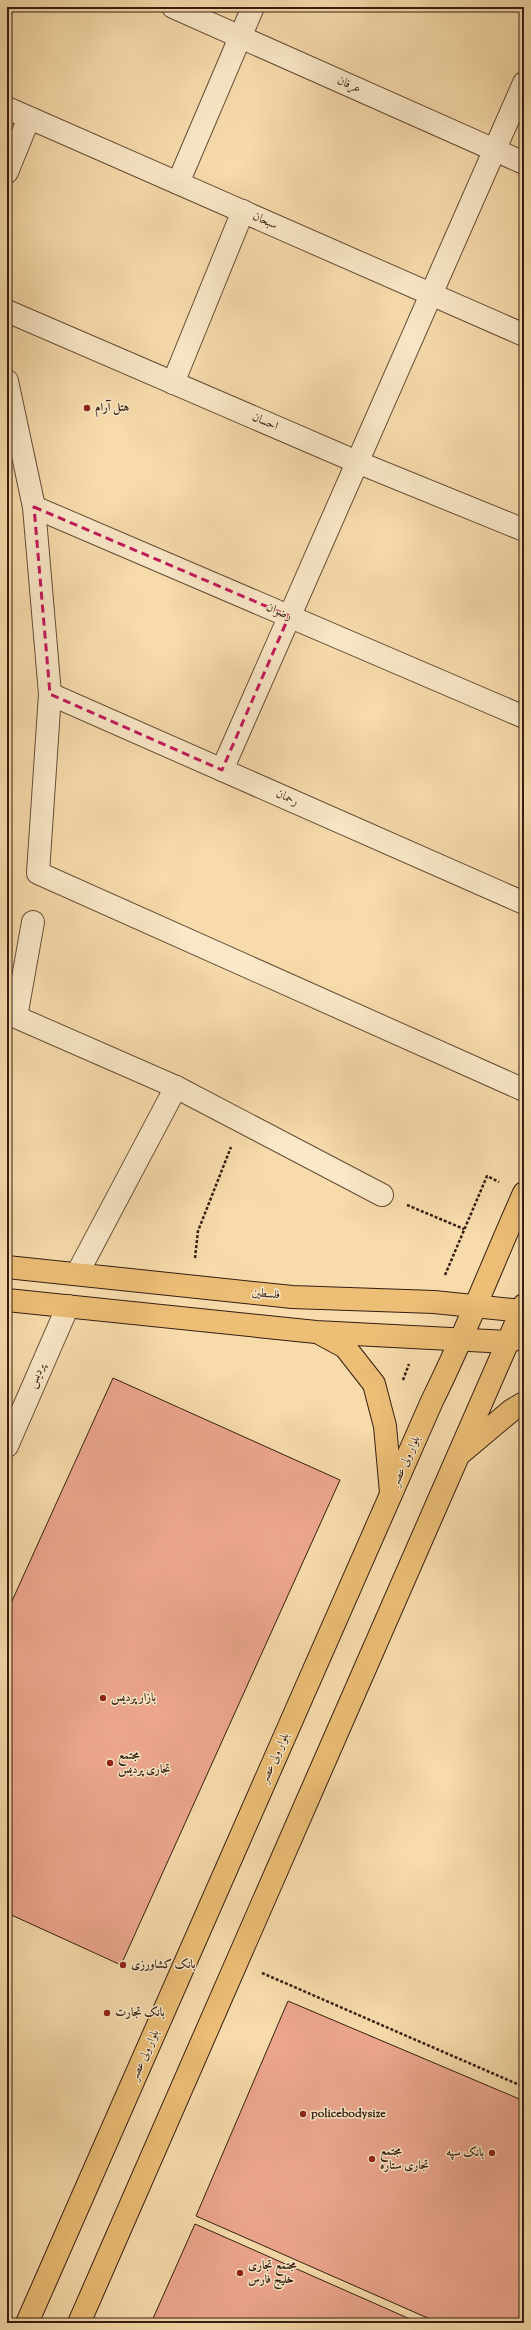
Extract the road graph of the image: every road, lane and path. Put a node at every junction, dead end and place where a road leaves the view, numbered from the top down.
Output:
1 (173, 7) edge
2 (253, 7) edge
3 (241, 37) junction
4 (524, 83) edge
5 (7, 108) edge
6 (29, 118) junction
7 (495, 150) junction
8 (524, 163) edge
9 (7, 172) edge
10 (178, 183) junction
11 (243, 211) junction
12 (431, 294) junction
13 (7, 311) edge
14 (524, 335) edge
15 (7, 381) edge
16 (173, 383) junction
17 (357, 462) junction
18 (34, 507) junction
19 (524, 530) edge
20 (289, 616) junction
21 (50, 694) junction
22 (524, 717) edge
23 (222, 770) junction
24 (524, 903) edge
25 (33, 922) dead end
26 (176, 1087) junction
27 (524, 1090) edge
28 (241, 1121) junction
29 (524, 1193) edge
30 (382, 1195) joint
31 (464, 1229) dead end
32 (7, 1267) edge
33 (78, 1274) junction
34 (193, 1286) junction
35 (7, 1300) edge
36 (475, 1305) junction
37 (68, 1306) junction
38 (523, 1310) edge
39 (316, 1332) junction
40 (463, 1339) junction
41 (516, 1339) edge
42 (524, 1403) edge
43 (7, 1446) edge
44 (458, 1455) junction
45 (391, 1495) junction
46 (237, 1962) junction
47 (524, 2087) edge
48 (27, 2323) edge
49 (79, 2323) edge

1 - 3 street, عرفان
2 - 3 street
3 - 7 street, عرفان
3 - 10 street
4 - 7 street
5 - 6 street, سبحان
6 - 9 street
6 - 10 street, سبحان
7 - 8 street, عرفان
7 - 12 street
10 - 11 street, سبحان
11 - 12 street, سبحان
11 - 16 street
12 - 14 street, سبحان
12 - 17 street
13 - 16 street, احسان
15 - 18 street
16 - 17 street, احسان
17 - 19 street, احسان
17 - 20 street
18 - 20 street, رضوان
18 - 21 street
20 - 22 street, رضوان
20 - 23 street
21 - 23 street, رحمان
21 - 27 street
23 - 24 street, رحمان
25 - 26 street
26 - 28 street
26 - 33 street
28 - 30 street
28 - 34 path
29 - 36 main road, بلوار ولی عصر
30 - 31 path
32 - 33 main road, فلسطین
33 - 34 main road, فلسطین
34 - 36 main road, فلسطین
35 - 37 main road
36 - 38 main road, فلسطین
36 - 40 main road, بلوار ولی عصر
37 - 39 main road
37 - 43 street, پردیس
38 - 41 main road
39 - 40 main road
39 - 45 main road
40 - 41 main road
40 - 45 main road, بلوار ولی عصر
41 - 44 main road
42 - 44 main road
44 - 46 main road
45 - 48 main road, بلوار ولی عصر
46 - 47 path
46 - 49 main road

